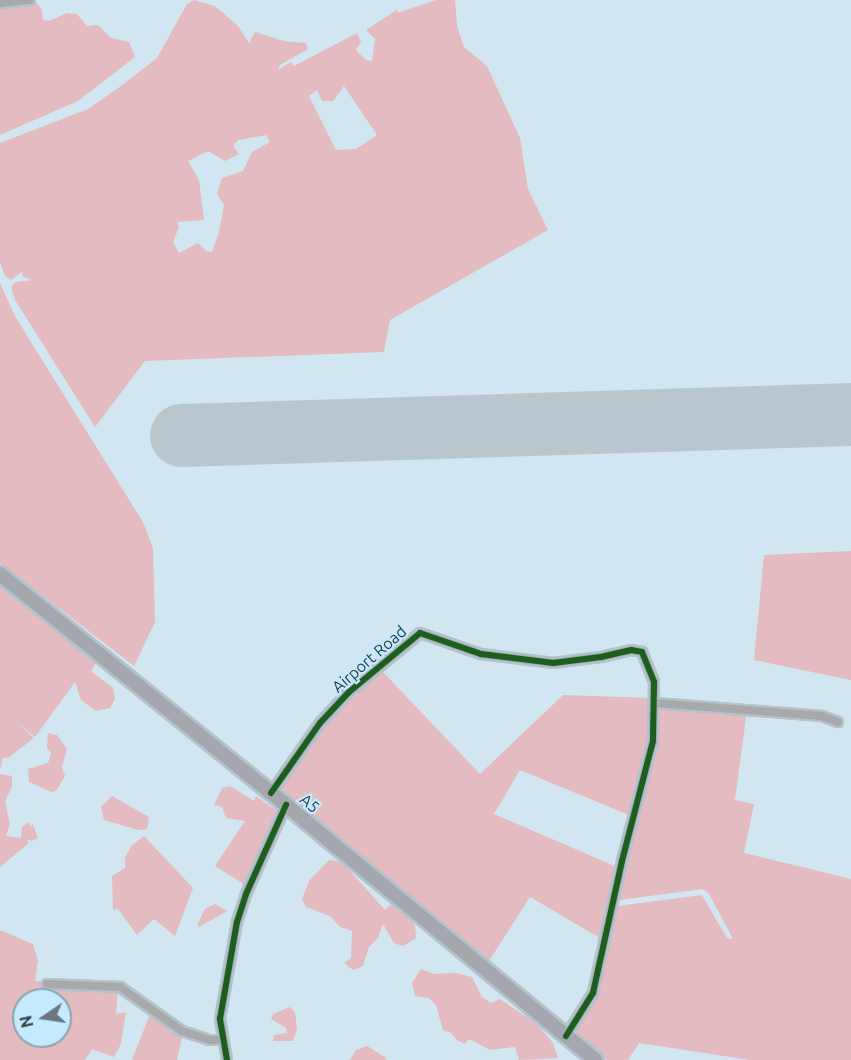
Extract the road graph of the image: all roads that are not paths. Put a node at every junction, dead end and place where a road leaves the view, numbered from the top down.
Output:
1 (30, 0) edge
2 (0, 3) edge
3 (0, 574) edge
4 (656, 703) junction
5 (838, 722) dead end
6 (271, 793) junction
7 (286, 805) junction
8 (47, 984) dead end
9 (566, 1036) junction
10 (222, 1040) junction
11 (227, 1060) edge
12 (596, 1060) edge

1 - 2 street
3 - 6 highway, A5 / A5
4 - 5 street
4 - 6 street, Airport Road
4 - 9 street
6 - 7 highway, A5 / A5
7 - 9 highway, A5 / A5
7 - 10 street
8 - 10 street
9 - 12 highway, A5 / A5
10 - 11 street

